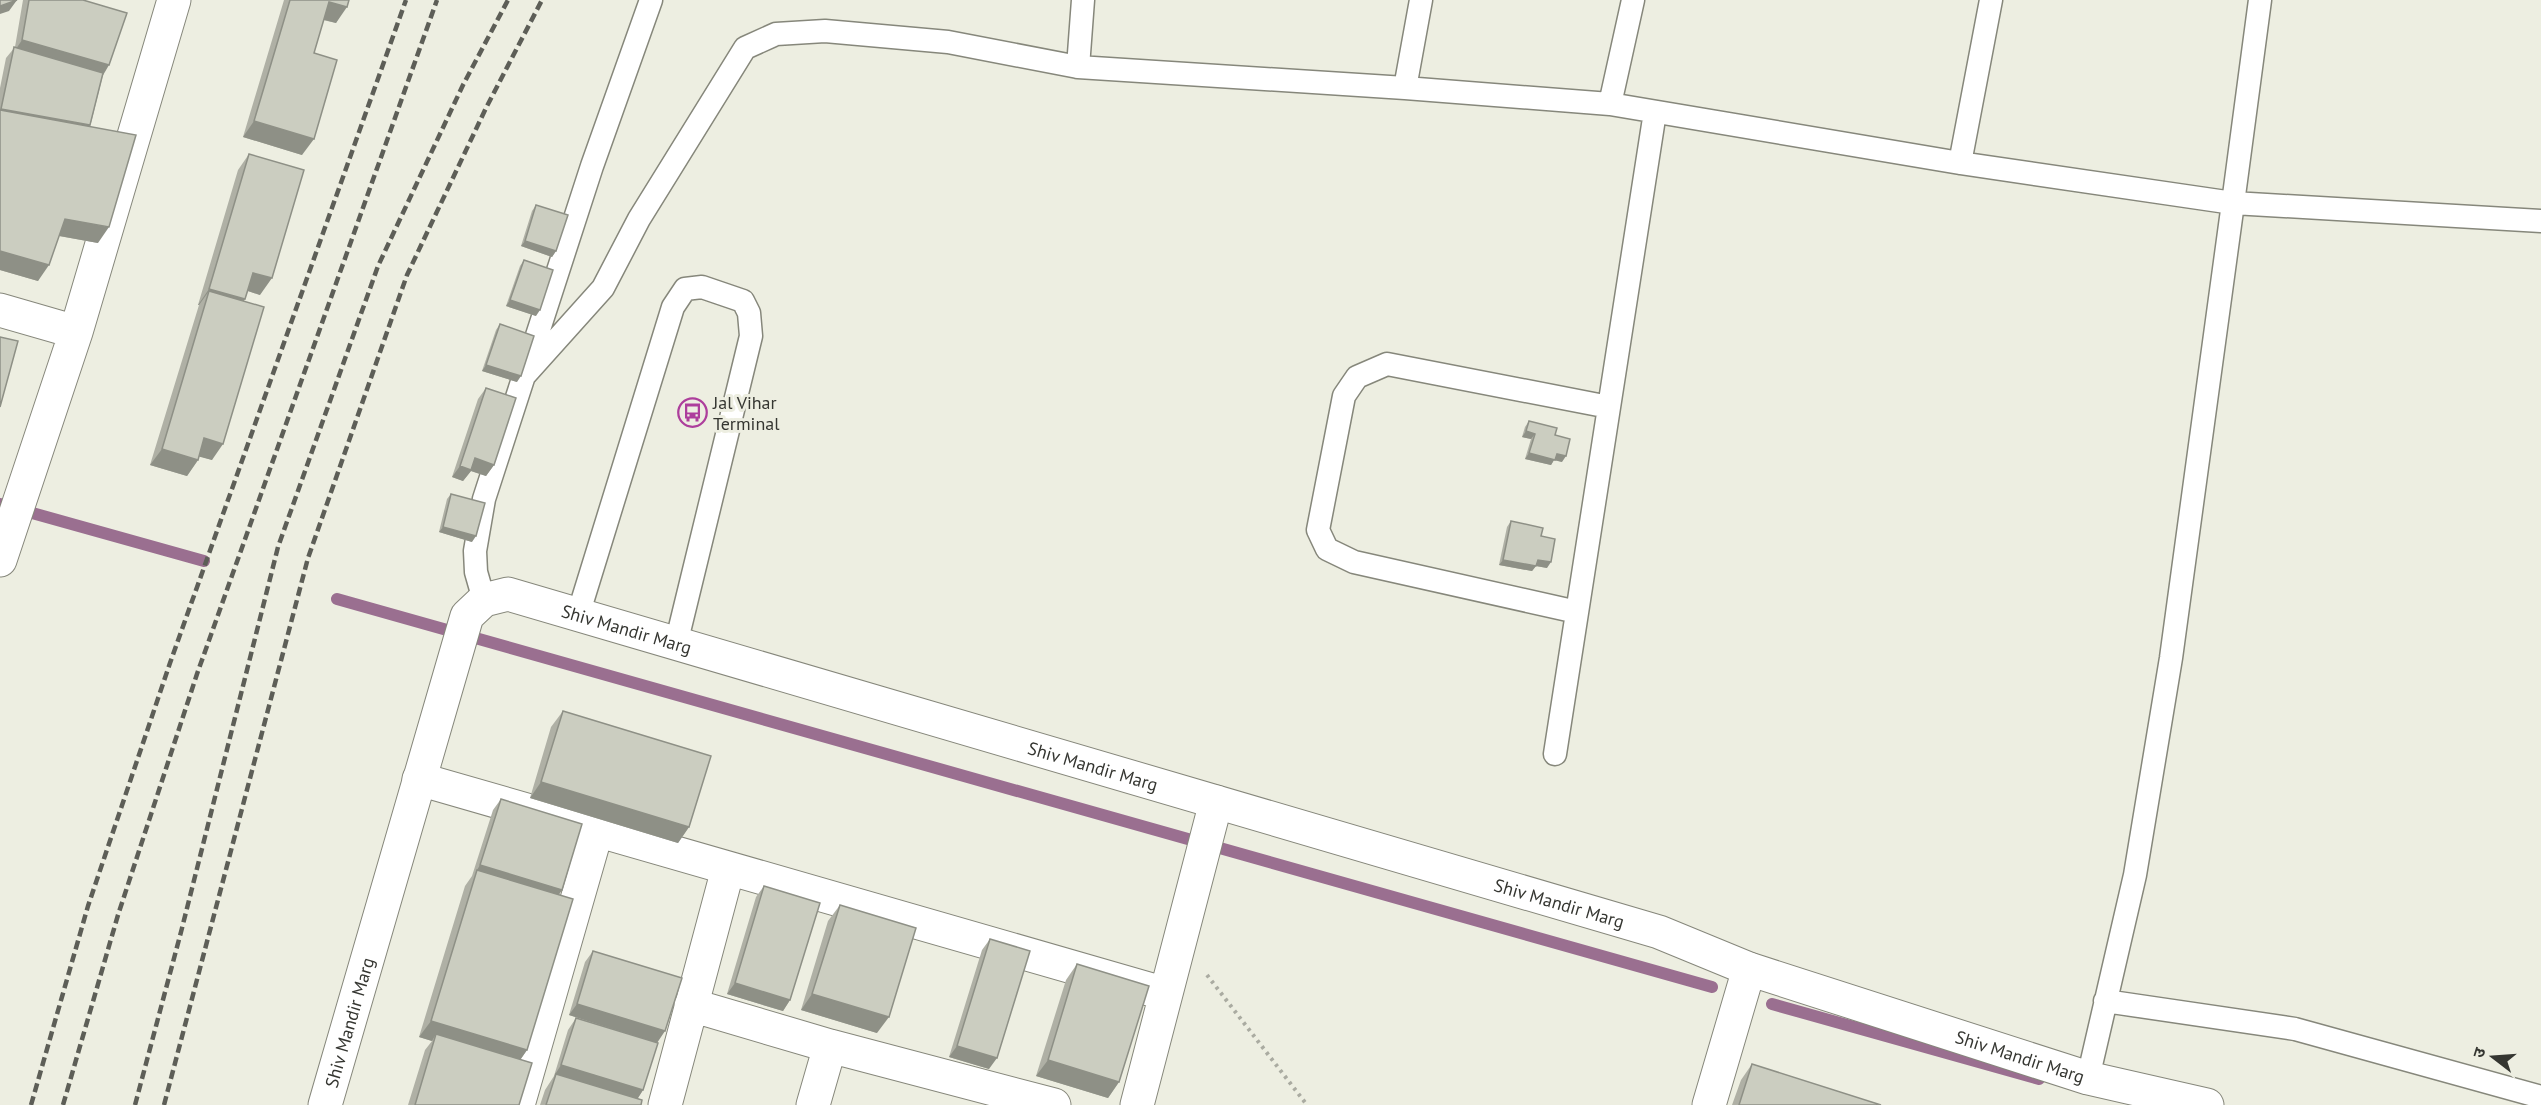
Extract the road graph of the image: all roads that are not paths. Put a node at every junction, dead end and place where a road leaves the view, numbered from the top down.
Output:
1 (174, 0) edge
2 (651, 0) edge
3 (1083, 0) edge
4 (1421, 0) edge
5 (1633, 0) edge
6 (1991, 0) edge
7 (2260, 0) edge
8 (1078, 67) junction
9 (1405, 88) junction
10 (1610, 104) junction
11 (1655, 112) junction
12 (1960, 163) junction
13 (2233, 203) junction
14 (2541, 221) edge
15 (0, 310) edge
16 (76, 332) junction
17 (524, 376) junction
18 (1609, 407) junction
19 (2, 554) edge
20 (476, 608) junction
21 (1577, 612) junction
22 (578, 615) junction
23 (676, 644) junction
24 (1555, 754) dead end
25 (419, 779) junction
26 (1209, 828) junction
27 (597, 830) junction
28 (728, 868) junction
29 (1749, 969) junction
30 (1166, 994) junction
31 (2105, 1001) junction
32 (691, 1005) junction
33 (830, 1046) junction
34 (2088, 1078) junction
35 (2541, 1097) edge
36 (2170, 1101) edge
37 (326, 1105) edge
38 (518, 1105) edge
39 (664, 1105) edge
40 (813, 1105) edge
41 (1054, 1105) edge
42 (1137, 1105) edge
43 (1709, 1105) edge
44 (2207, 1105) edge

1 - 16 street
2 - 17 lane
3 - 8 lane
4 - 9 lane
5 - 10 lane
6 - 12 lane
7 - 13 lane
8 - 9 lane
8 - 17 lane
9 - 10 lane
10 - 11 lane
11 - 12 lane
11 - 18 lane
12 - 13 lane
13 - 14 lane
13 - 31 lane
15 - 16 street
16 - 19 street
17 - 20 lane
18 - 21 lane
18 - 21 lane
20 - 22 street, Shiv Mandir Marg
20 - 25 street, Shiv Mandir Marg
21 - 24 lane
22 - 23 street, Shiv Mandir Marg
22 - 23 lane
23 - 26 street, Shiv Mandir Marg
25 - 27 street
25 - 37 street, Shiv Mandir Marg
26 - 29 street, Shiv Mandir Marg
26 - 30 street
27 - 28 street
27 - 38 street
28 - 30 street
28 - 32 street
29 - 34 street, Shiv Mandir Marg
29 - 43 street
30 - 42 street
31 - 34 lane
31 - 35 lane
32 - 33 street
32 - 39 street
33 - 40 street
33 - 41 street
34 - 36 street, Shiv Mandir Marg
36 - 44 street, Shiv Mandir Marg

